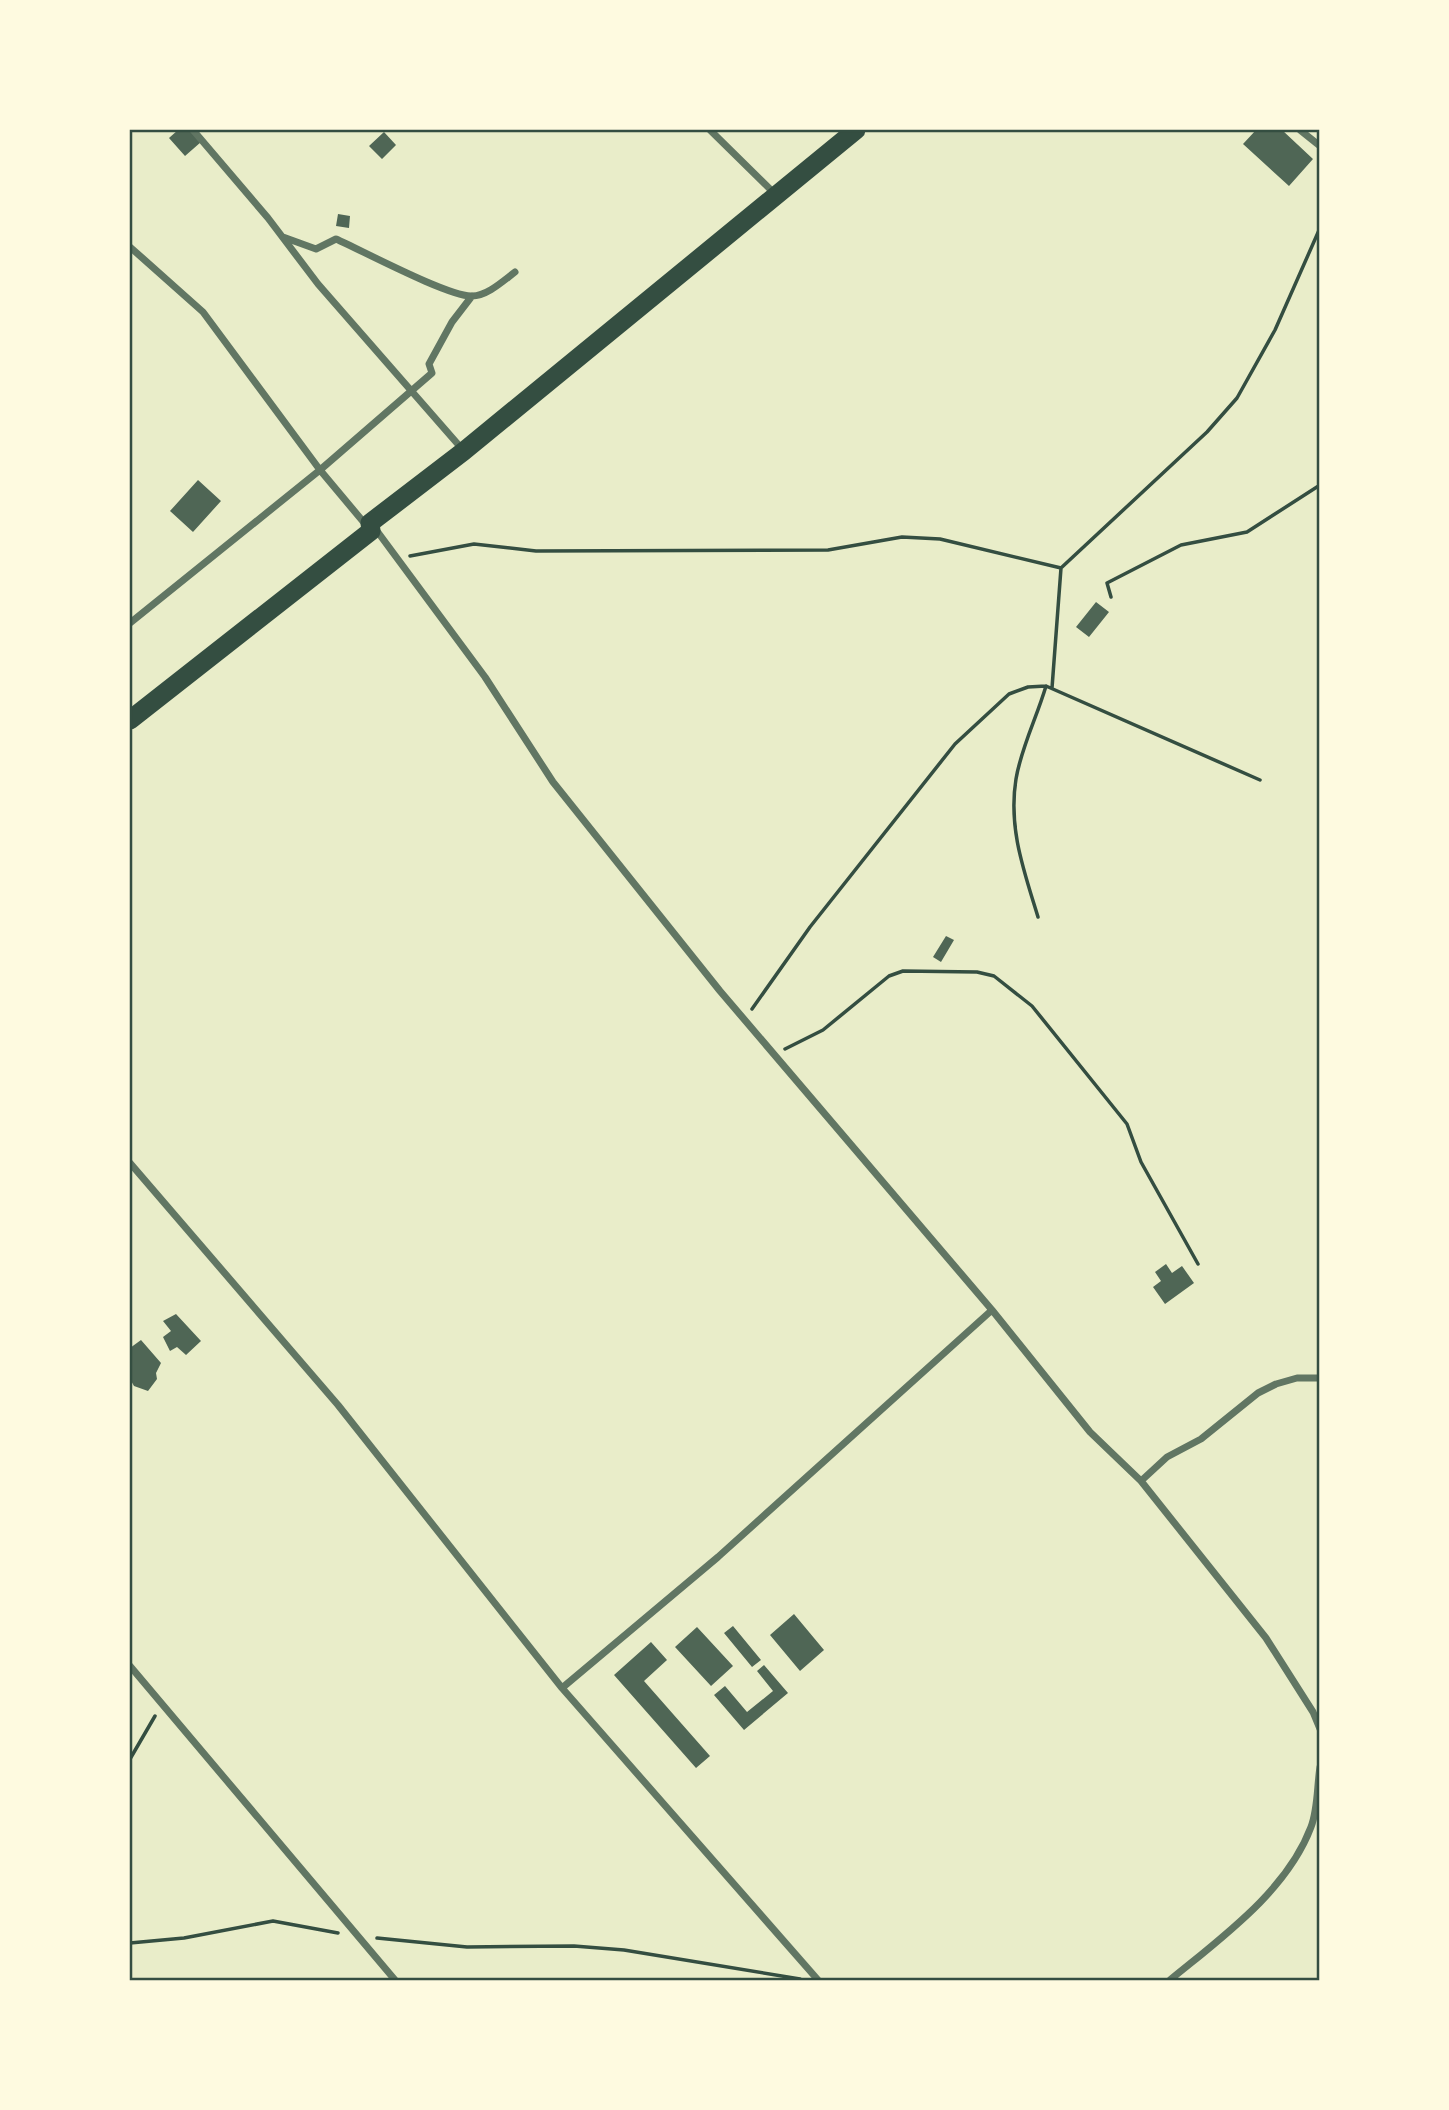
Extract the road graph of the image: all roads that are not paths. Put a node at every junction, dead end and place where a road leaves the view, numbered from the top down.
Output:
1 (193, 130) edge
2 (710, 130) edge
3 (856, 130) edge
4 (1300, 130) edge
5 (1320, 146) edge
6 (776, 195) junction
7 (282, 237) junction
8 (130, 247) edge
9 (515, 272) dead end
10 (472, 296) junction
11 (414, 390) junction
12 (464, 451) junction
13 (320, 470) junction
14 (371, 527) junction
15 (130, 623) edge
16 (130, 720) edge
17 (130, 1163) edge
18 (992, 1310) junction
19 (1320, 1378) edge
20 (1141, 1481) junction
21 (130, 1666) edge
22 (562, 1688) junction
23 (1320, 1729) edge
24 (1320, 1768) edge
25 (396, 1980) edge
26 (818, 1980) edge
27 (1170, 1980) edge

1 - 7 street
2 - 6 street
3 - 6 highway
4 - 5 street
6 - 12 highway
7 - 10 street
7 - 11 street
8 - 13 street
9 - 10 street
10 - 11 street
11 - 12 street
11 - 13 street
12 - 14 highway
13 - 14 street
13 - 15 street
14 - 16 highway
14 - 18 street
17 - 22 street
18 - 20 street
18 - 22 street
19 - 20 street
20 - 23 street
21 - 25 street
22 - 26 street
24 - 27 street

